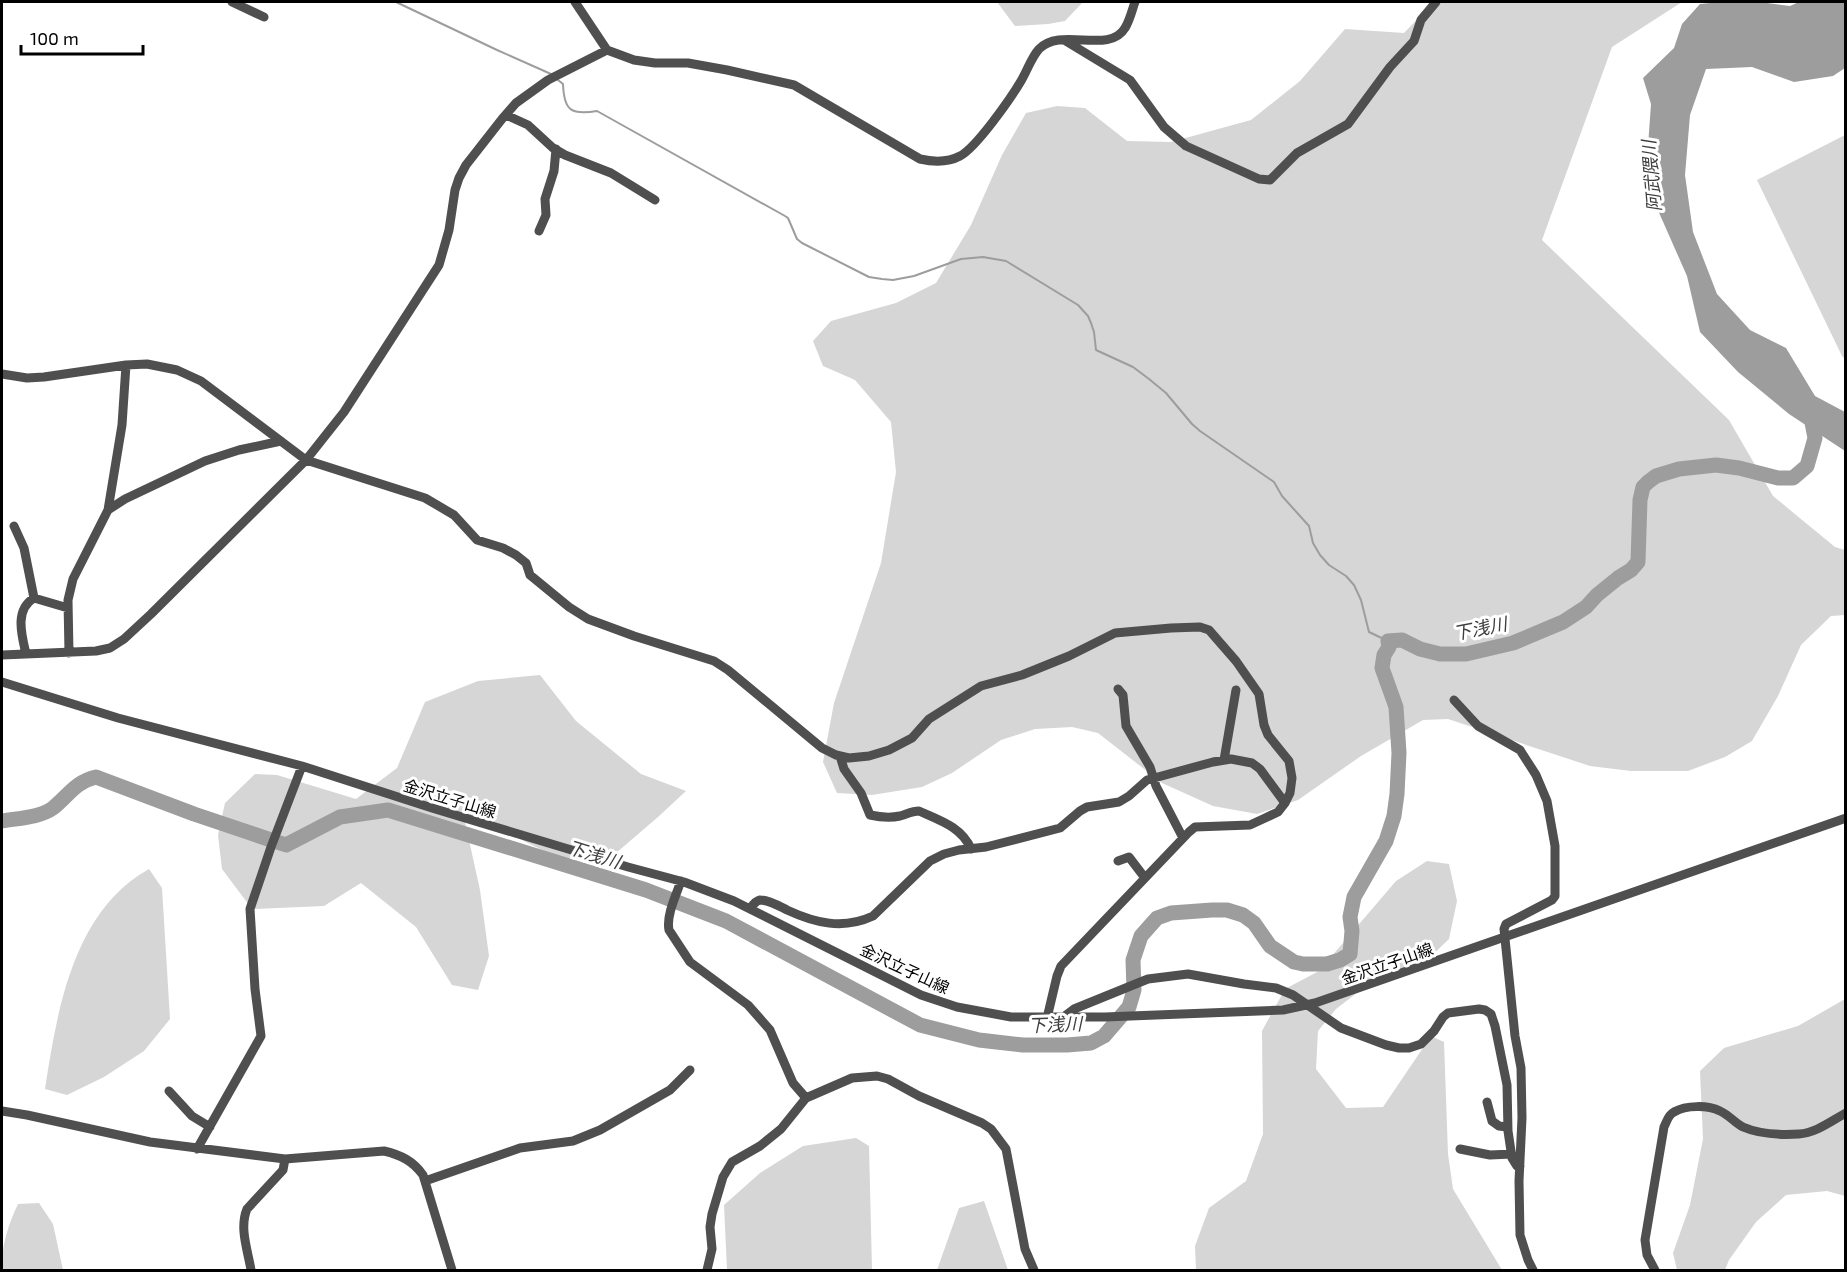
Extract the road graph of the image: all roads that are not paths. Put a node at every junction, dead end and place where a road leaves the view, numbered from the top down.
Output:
1 (232, 2) edge
2 (575, 2) edge
3 (1135, 2) edge
4 (1436, 2) edge
5 (264, 17) dead end
6 (1064, 40) junction
7 (607, 50) junction
8 (506, 115) junction
9 (556, 150) junction
10 (655, 200) dead end
11 (539, 231) dead end
12 (126, 365) junction
13 (2, 374) edge
14 (281, 441) junction
15 (306, 460) junction
16 (108, 510) junction
17 (14, 526) dead end
18 (34, 598) junction
19 (68, 608) junction
20 (69, 652) junction
21 (26, 654) junction
22 (2, 655) edge
23 (2, 682) edge
24 (1119, 689) dead end
25 (1236, 690) dead end
26 (1454, 700) dead end
27 (840, 756) junction
28 (1224, 760) junction
29 (302, 766) junction
30 (1154, 778) junction
31 (1285, 803) junction
32 (1845, 818) edge
33 (1183, 838) junction
34 (971, 849) junction
35 (1118, 861) dead end
36 (1145, 878) junction
37 (681, 881) junction
38 (750, 909) junction
39 (1504, 937) junction
40 (1308, 1005) junction
41 (1047, 1018) junction
42 (1062, 1018) junction
43 (690, 1070) dead end
44 (169, 1091) dead end
45 (806, 1098) junction
46 (1487, 1102) dead end
47 (2, 1111) edge
48 (1845, 1113) edge
49 (210, 1127) junction
50 (1507, 1127) junction
51 (197, 1149) junction
52 (1460, 1149) dead end
53 (1512, 1154) junction
54 (285, 1159) junction
55 (1520, 1166) junction
56 (425, 1181) junction
57 (251, 1270) edge
58 (452, 1270) edge
59 (707, 1270) edge
60 (1034, 1270) edge
61 (1533, 1270) edge
62 (1655, 1270) edge

1 - 5 street
2 - 7 street
3 - 6 street
4 - 6 street
6 - 7 street
7 - 8 street
8 - 9 street
8 - 15 street
9 - 10 street
9 - 11 street
12 - 13 street
12 - 14 street
12 - 16 street
14 - 15 street
14 - 16 street
15 - 20 street
15 - 27 street
16 - 19 street
17 - 18 street
18 - 19 street
18 - 21 street
19 - 20 street
20 - 21 street
21 - 22 street
23 - 29 street, 金沢立子山線
24 - 30 street
25 - 28 street
26 - 39 street
27 - 31 street
27 - 34 street
28 - 30 street
28 - 31 street
29 - 37 street, 金沢立子山線
29 - 49 street
30 - 33 street
30 - 34 street
31 - 33 street
32 - 39 street, 金沢立子山線
33 - 36 street
34 - 38 street
35 - 36 street
36 - 41 street
37 - 38 street, 金沢立子山線
37 - 45 street
38 - 41 street, 金沢立子山線
39 - 40 street, 金沢立子山線
39 - 55 street
40 - 42 street, 金沢立子山線
40 - 42 street
40 - 50 street
41 - 42 street, 金沢立子山線
43 - 56 street
44 - 49 street
45 - 59 street
45 - 60 street
46 - 50 street
47 - 51 street
48 - 62 street
49 - 51 street
50 - 53 street
51 - 54 street
52 - 53 street
53 - 55 street
54 - 56 street
54 - 57 street
55 - 61 street
56 - 58 street

